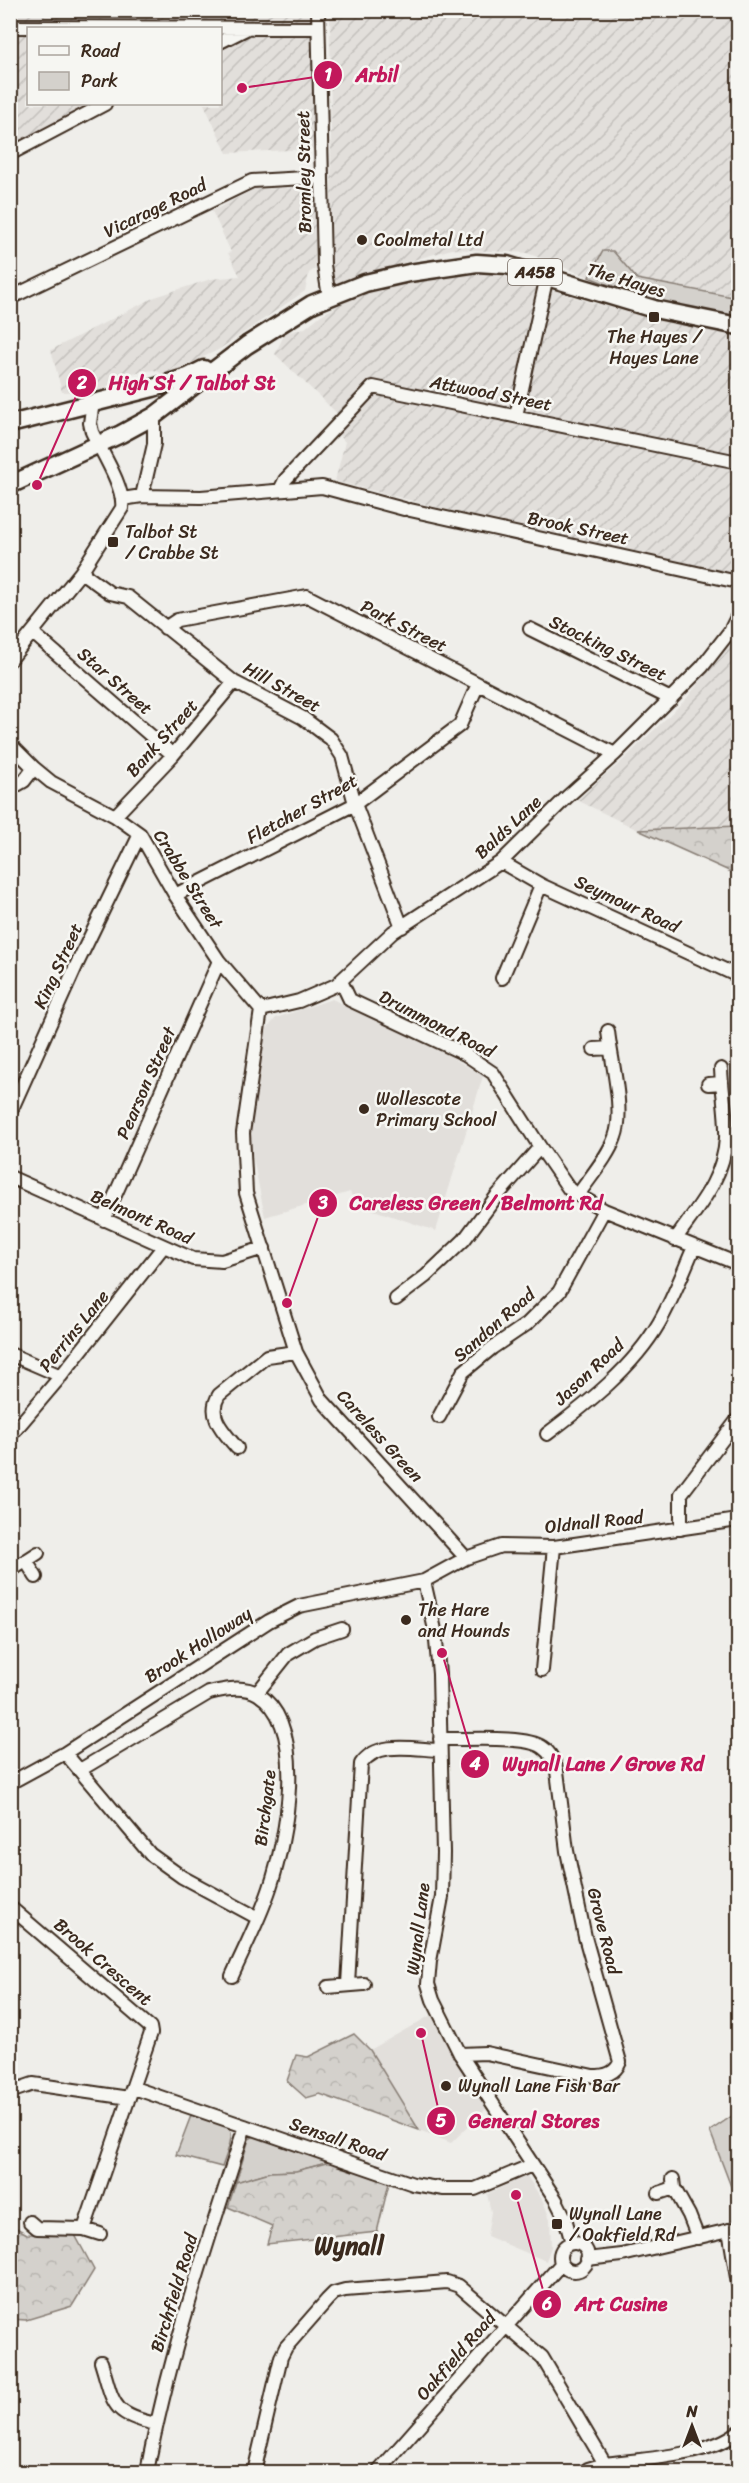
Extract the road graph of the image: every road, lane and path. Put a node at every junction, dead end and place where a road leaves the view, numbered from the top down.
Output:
1 (318, 10) edge
2 (10, 27) edge
3 (27, 27) edge
4 (222, 28) edge
5 (247, 28) junction
6 (318, 28) junction
7 (222, 41) edge
8 (103, 105) edge
9 (10, 154) edge
10 (322, 177) junction
11 (548, 276) junction
12 (329, 297) junction
13 (10, 298) edge
14 (738, 326) edge
15 (247, 345) junction
16 (153, 388) junction
17 (93, 402) junction
18 (154, 416) junction
19 (516, 416) junction
20 (10, 424) edge
21 (98, 445) junction
22 (738, 462) edge
23 (10, 485) edge
24 (280, 490) junction
25 (142, 496) junction
26 (122, 499) junction
27 (81, 572) junction
28 (738, 582) edge
29 (738, 615) edge
30 (165, 628) junction
31 (530, 629) dead end
32 (34, 634) junction
33 (10, 660) edge
34 (234, 682) junction
35 (478, 684) junction
36 (671, 699) junction
37 (10, 744) edge
38 (615, 754) junction
39 (173, 755) junction
40 (34, 768) junction
41 (10, 789) edge
42 (355, 804) junction
43 (115, 816) junction
44 (140, 834) junction
45 (501, 862) junction
46 (541, 885) junction
47 (175, 895) junction
48 (402, 927) junction
49 (219, 961) junction
50 (738, 976) edge
51 (502, 978) dead end
52 (340, 981) junction
53 (261, 1010) junction
54 (608, 1031) dead end
55 (610, 1048) junction
56 (594, 1049) dead end
57 (721, 1069) dead end
58 (708, 1083) dead end
59 (722, 1083) junction
60 (10, 1113) edge
61 (540, 1147) junction
62 (10, 1177) edge
63 (578, 1195) junction
64 (603, 1210) junction
65 (105, 1220) junction
66 (675, 1240) junction
67 (163, 1247) junction
68 (694, 1247) junction
69 (264, 1248) junction
70 (738, 1264) edge
71 (400, 1291) dead end
72 (296, 1352) junction
73 (10, 1354) edge
74 (61, 1376) junction
75 (439, 1408) dead end
76 (738, 1419) edge
77 (556, 1432) dead end
78 (10, 1436) edge
79 (237, 1448) dead end
80 (738, 1520) edge
81 (681, 1530) junction
82 (554, 1547) junction
83 (38, 1553) dead end
84 (466, 1558) junction
85 (26, 1561) junction
86 (10, 1570) edge
87 (36, 1577) dead end
88 (423, 1581) junction
89 (342, 1629) dead end
90 (545, 1663) dead end
91 (257, 1693) junction
92 (440, 1745) junction
93 (65, 1753) junction
94 (80, 1770) junction
95 (10, 1783) edge
96 (10, 1907) edge
97 (258, 1918) junction
98 (232, 1976) dead end
99 (348, 1984) junction
100 (364, 1984) dead end
101 (328, 1987) dead end
102 (460, 2054) junction
103 (10, 2092) edge
104 (132, 2093) junction
105 (245, 2126) junction
106 (532, 2165) junction
107 (659, 2193) dead end
108 (30, 2222) dead end
109 (84, 2229) junction
110 (734, 2229) edge
111 (100, 2234) dead end
112 (698, 2238) junction
113 (572, 2243) junction
114 (587, 2259) junction
115 (561, 2264) junction
116 (738, 2284) edge
117 (504, 2326) junction
118 (101, 2362) dead end
119 (156, 2424) junction
120 (738, 2432) edge
121 (605, 2464) junction
122 (147, 2472) edge
123 (254, 2472) edge
124 (378, 2472) edge
125 (584, 2472) edge

1 - 6 street, Bromley Street
2 - 3 street
4 - 5 street
5 - 6 street
5 - 7 street
6 - 10 street, Bromley Street
8 - 9 street
10 - 12 street, Bromley Street
10 - 13 street, Vicarage Road
11 - 12 highway, The Hayes / A458
11 - 14 highway, The Hayes / A458
11 - 19 street
12 - 15 highway, A458
15 - 16 highway, A458
15 - 18 highway, A458
16 - 17 highway, A458
16 - 18 highway
17 - 20 highway, A458
17 - 21 street
18 - 21 highway, A458
18 - 25 street
19 - 22 street, Attwood Street
19 - 24 street, Attwood Street
21 - 23 highway, A458
21 - 26 street
24 - 25 street, Brook Street
24 - 28 street, Brook Street
25 - 26 street, Brook Street
26 - 27 street
27 - 30 street, Hill Street
27 - 32 street
29 - 36 street, Balds Lane
30 - 34 street, Hill Street
30 - 35 street, Park Street
31 - 36 street, Stocking Street
32 - 33 street
32 - 39 street, Star Street
34 - 39 street, Bank Street
34 - 42 street, Hill Street
35 - 38 street, Park Street
35 - 42 street, Fletcher Street
36 - 38 street, Balds Lane
37 - 40 street, Crabbe Street
38 - 45 street, Balds Lane
39 - 43 street, Bank Street
40 - 41 street
40 - 43 street, Crabbe Street
42 - 47 street, Fletcher Street
42 - 48 street, Hill Street
43 - 44 street, Crabbe Street
44 - 47 street, Crabbe Street
44 - 60 street, King Street
45 - 46 street, Seymour Road
45 - 48 street, Balds Lane
46 - 50 street, Seymour Road
46 - 51 street
47 - 49 street, Crabbe Street
48 - 52 street, Balds Lane
49 - 53 street, Crabbe Street
49 - 65 street, Pearson Street
52 - 53 street, Balds Lane
52 - 61 street, Drummond Road
53 - 69 street, Careless Green
54 - 55 street
55 - 56 street
55 - 63 street
57 - 59 street
58 - 59 street
59 - 66 street
61 - 63 street, Drummond Road
61 - 71 street
62 - 65 street, Belmont Road
63 - 64 street, Drummond Road
64 - 66 street, Drummond Road
64 - 75 street, Sandon Road
65 - 67 street, Belmont Road
66 - 68 street, Drummond Road
67 - 69 street, Belmont Road
67 - 74 street, Perrins Lane
68 - 70 street, Drummond Road
68 - 77 street, Jason Road
69 - 72 street, Careless Green
72 - 79 street
72 - 84 street, Careless Green
73 - 74 street
74 - 78 street, Perrins Lane
76 - 81 street
80 - 81 street, Oldnall Road
81 - 82 street, Oldnall Road
82 - 84 street, Oldnall Road
82 - 90 street
83 - 85 street
84 - 88 street, Oldnall Road
85 - 86 street
85 - 87 street
88 - 92 street, Wynall Lane
88 - 93 street, Brook Holloway
89 - 91 street
91 - 94 street
91 - 97 street, Birchgate
92 - 99 street
92 - 102 street, Wynall Lane
92 - 102 street, Grove Road
93 - 94 street
93 - 95 street, Brook Holloway
94 - 97 street
96 - 104 street, Brook Crescent
97 - 98 street, Birchgate
99 - 100 street
99 - 101 street
102 - 106 street, Wynall Lane
103 - 104 street, Sensall Road
104 - 105 street, Sensall Road
104 - 109 street
105 - 106 street, Sensall Road
105 - 119 street, Birchfield Road
106 - 113 street, Wynall Lane
107 - 112 street
108 - 109 street
109 - 111 street
110 - 112 street
110 - 116 street
112 - 114 street
113 - 114 street
113 - 115 street
114 - 115 street
115 - 117 street, Oakfield Road
117 - 121 street
117 - 123 street
117 - 124 street, Oakfield Road
118 - 119 street
119 - 122 street, Birchfield Road
120 - 121 street
121 - 125 street

